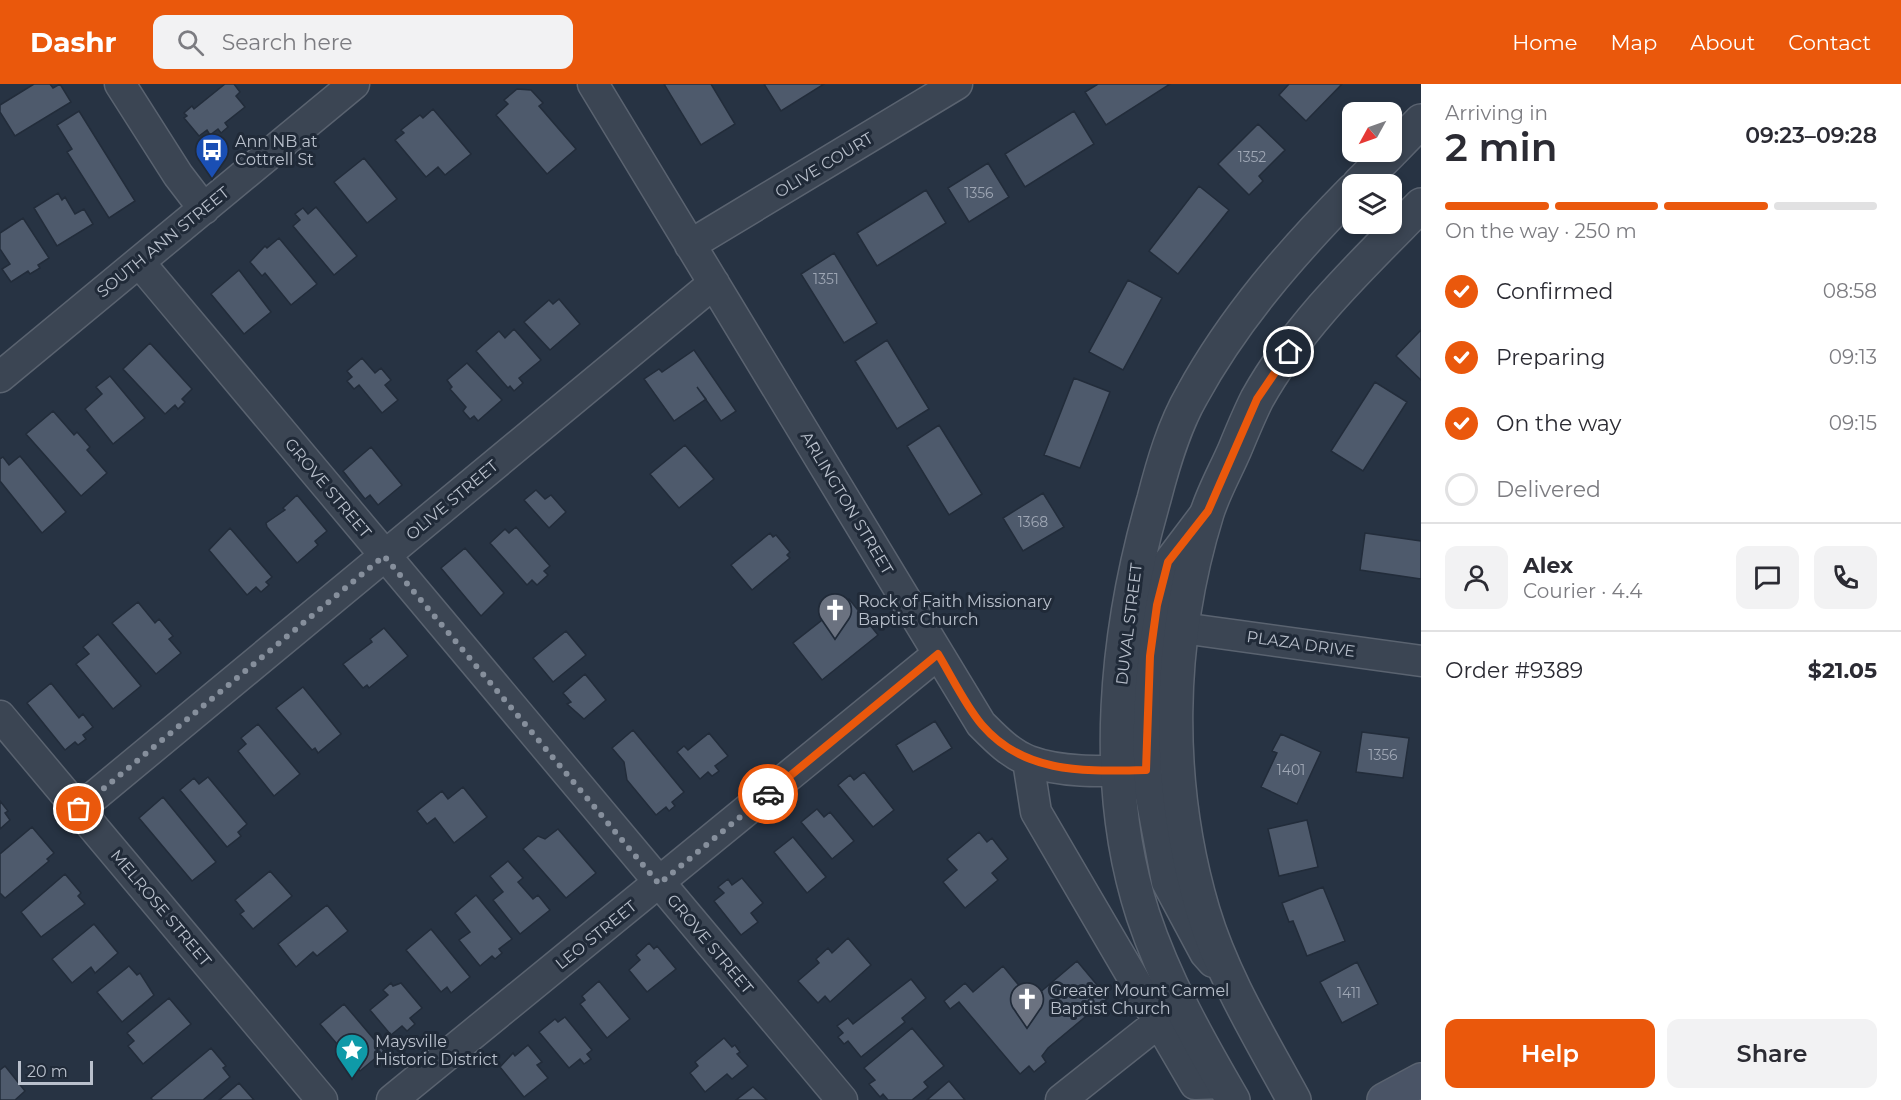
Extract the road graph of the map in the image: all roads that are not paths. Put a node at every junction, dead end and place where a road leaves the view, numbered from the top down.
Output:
1 (120, 84) edge
2 (354, 84) edge
3 (592, 84) edge
4 (957, 84) edge
5 (1421, 121) edge
6 (1402, 141) edge
7 (1381, 162) edge
8 (1369, 174) edge
9 (1342, 201) edge
10 (1421, 205) edge
11 (204, 209) junction
12 (690, 245) junction
13 (139, 262) junction
14 (714, 283) junction
15 (0, 377) edge
16 (1208, 511) junction
17 (384, 556) junction
18 (1182, 628) junction
19 (938, 654) junction
20 (1421, 661) edge
21 (0, 716) edge
22 (1028, 760) junction
23 (1132, 771) junction
24 (79, 809) junction
25 (659, 884) junction
26 (1231, 982) junction
27 (1159, 1022) junction
28 (1421, 1080) edge
29 (1228, 1091) edge
30 (322, 1100) edge
31 (392, 1100) edge
32 (842, 1100) edge
33 (1061, 1100) edge
34 (1294, 1100) edge
35 (1384, 1100) edge

1 - 11 street
2 - 11 street, SOUTH ANN STREET
3 - 12 street
4 - 12 street, OLIVE COURT
5 - 6 street
7 - 8 street
9 - 23 street, DUVAL STREET
10 - 16 street
11 - 13 street, SOUTH ANN STREET
12 - 14 street, ARLINGTON STREET
13 - 15 street, SOUTH ANN STREET
13 - 17 street, GROVE STREET
14 - 17 street, OLIVE STREET
14 - 19 street, ARLINGTON STREET
16 - 18 street
16 - 23 street
17 - 24 street, OLIVE STREET
17 - 25 street, GROVE STREET
18 - 20 street, PLAZA DRIVE
18 - 26 street
19 - 22 street, ARLINGTON STREET
19 - 25 street, LEO STREET
21 - 24 street, MELROSE STREET
22 - 23 street, ARLINGTON STREET
22 - 27 street
23 - 26 street
23 - 29 street, DUVAL STREET
24 - 30 street, MELROSE STREET
25 - 31 street, LEO STREET
25 - 32 street, GROVE STREET
26 - 34 street
27 - 29 street
27 - 33 street
28 - 35 main road

